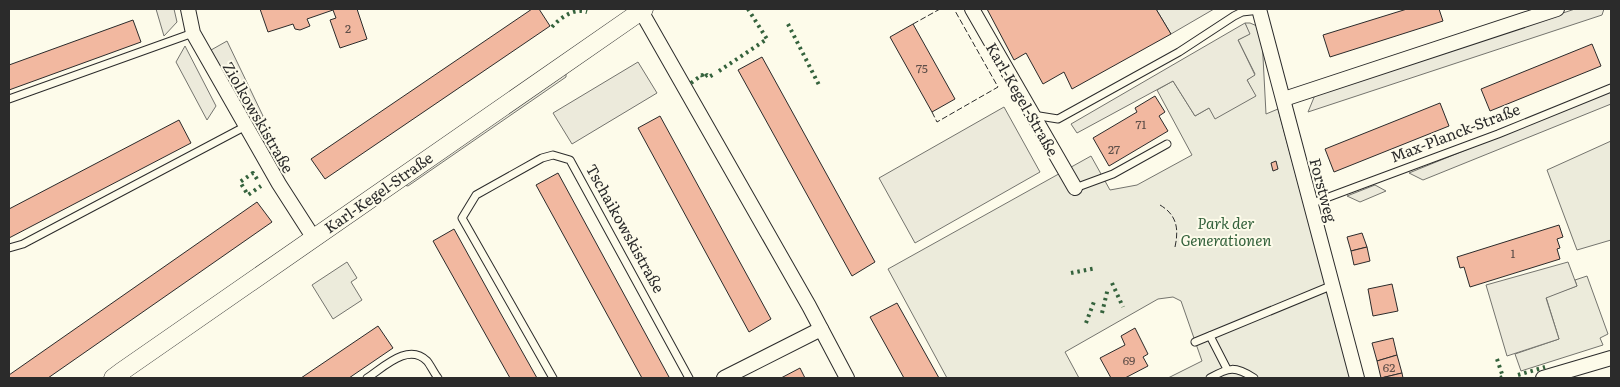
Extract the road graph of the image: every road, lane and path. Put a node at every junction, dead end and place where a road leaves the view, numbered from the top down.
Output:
1 (188, 9) edge
2 (972, 9) edge
3 (1260, 9) edge
4 (1557, 9) edge
5 (643, 10) edge
6 (193, 33) junction
7 (1611, 88) edge
8 (9, 99) edge
9 (1284, 99) junction
10 (1032, 115) junction
11 (246, 126) junction
12 (1167, 144) dead end
13 (1074, 188) joint
14 (1310, 204) junction
15 (313, 237) junction
16 (9, 248) edge
17 (1332, 285) junction
18 (821, 329) junction
19 (1210, 336) junction
20 (1195, 342) dead end
21 (1611, 358) edge
22 (1227, 369) junction
23 (120, 376) edge
24 (367, 378) edge
25 (438, 378) edge
26 (553, 378) edge
27 (689, 378) edge
28 (724, 378) edge
29 (847, 378) edge
30 (1210, 378) edge
31 (1254, 378) edge
32 (1357, 378) edge
33 (1543, 378) edge

1 - 6 street, Ziolkowskistraße
2 - 10 street, Karl-Kegel-Straße
3 - 9 street, Forstweg
3 - 10 lane
4 - 9 street
5 - 15 street, Karl-Kegel-Straße
5 - 18 street
6 - 8 lane
6 - 11 street, Ziolkowskistraße
7 - 14 lane, Max-Planck-Straße
9 - 14 street, Forstweg
10 - 13 street, Karl-Kegel-Straße
11 - 15 street, Ziolkowskistraße
11 - 16 lane
12 - 13 lane
14 - 17 street, Forstweg
15 - 23 street, Karl-Kegel-Straße
17 - 19 lane
17 - 32 street, Forstweg
18 - 28 street
18 - 29 street
19 - 20 lane
19 - 22 lane
21 - 33 street
22 - 30 lane
22 - 31 lane
24 - 25 lane
26 - 27 lane, Tschaikowskistraße

